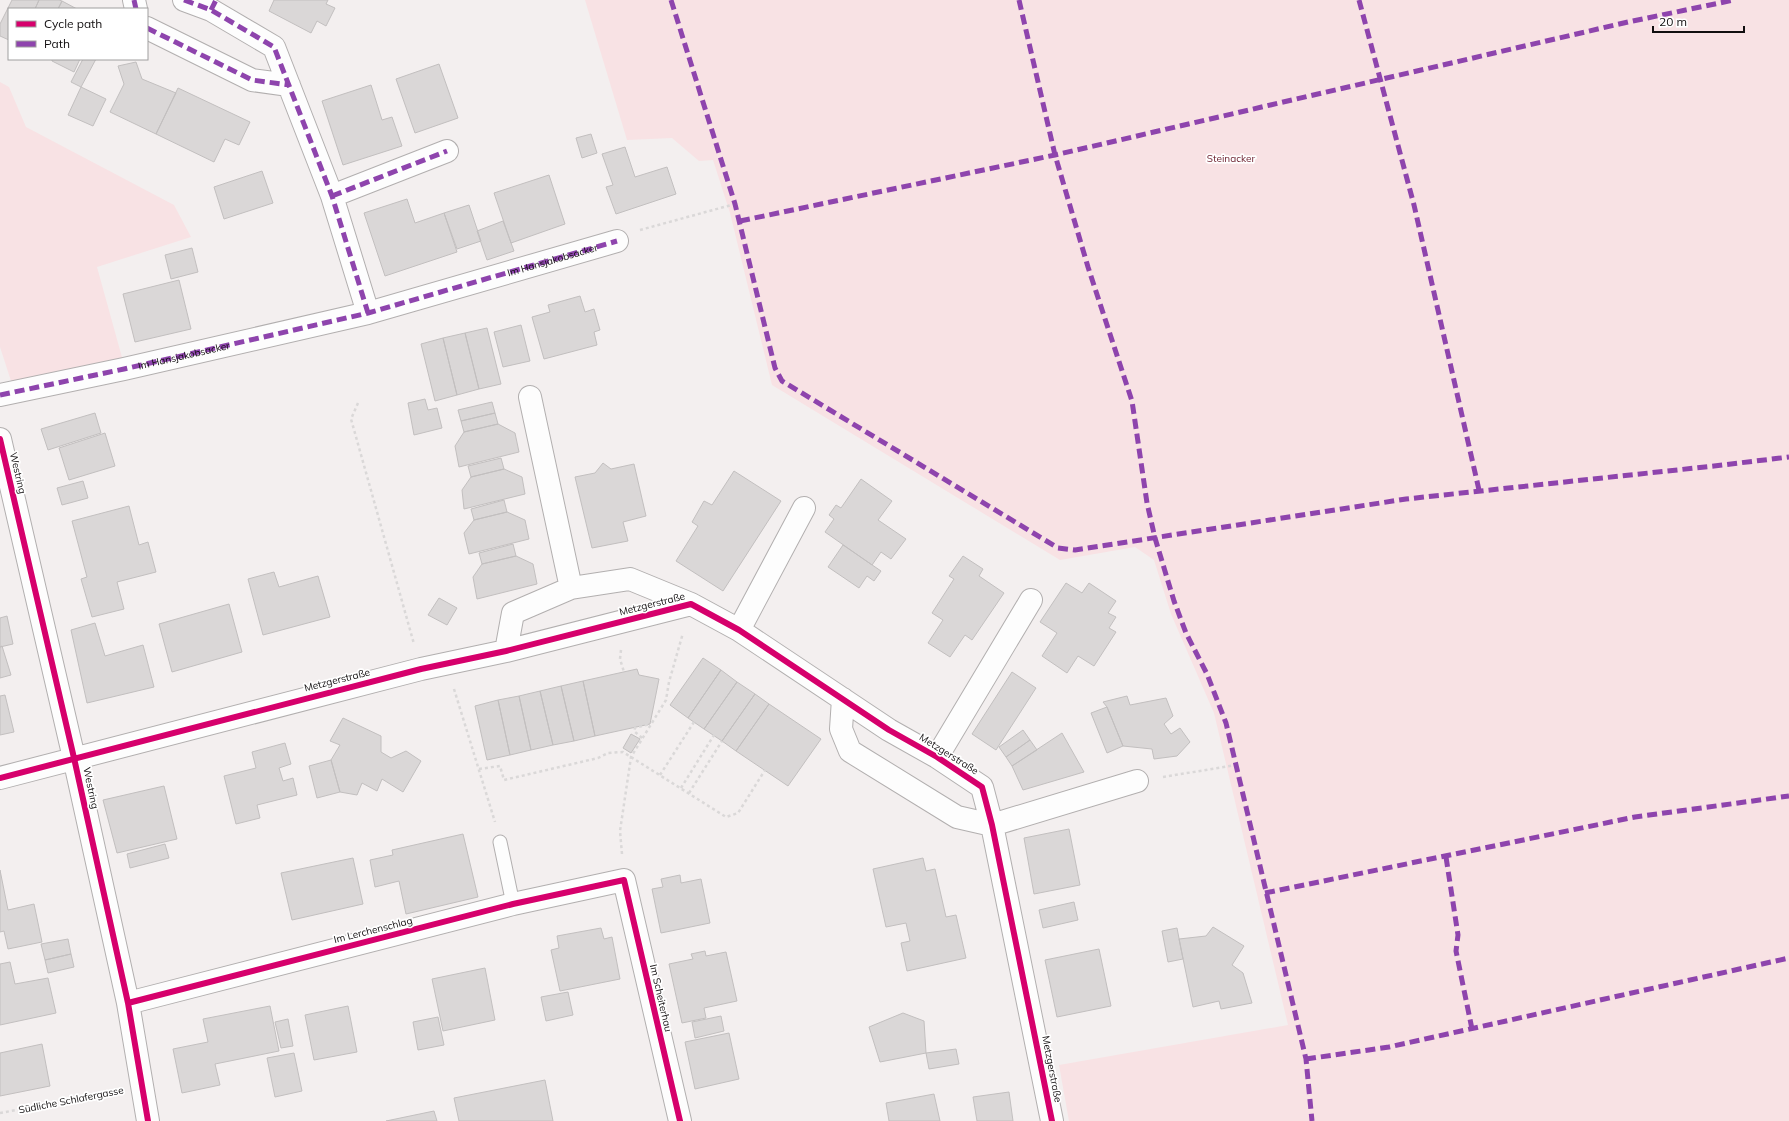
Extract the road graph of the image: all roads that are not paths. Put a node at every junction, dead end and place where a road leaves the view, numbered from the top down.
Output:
1 (184, 0) edge
2 (214, 5) edge
3 (148, 28) edge
4 (289, 85) junction
5 (446, 151) dead end
6 (332, 196) junction
7 (617, 241) road end
8 (368, 313) junction
9 (0, 395) edge
10 (530, 397) dead end
11 (0, 439) edge
12 (804, 508) dead end
13 (571, 588) junction
14 (1031, 600) dead end
15 (691, 604) junction
16 (739, 630) junction
17 (506, 651) junction
18 (844, 699) junction
19 (937, 757) junction
20 (74, 758) junction
21 (0, 778) edge
22 (1137, 781) road end
23 (992, 825) junction
24 (500, 842) road end
25 (624, 880) joint
26 (513, 904) junction
27 (128, 1003) junction
28 (148, 1121) edge
29 (680, 1121) edge
30 (1052, 1121) edge

1 - 2 street
2 - 4 street
3 - 4 street
4 - 6 street
5 - 6 street
6 - 8 street
7 - 8 street, Im Hansjakobsacker
8 - 9 street, Im Hansjakobsacker
10 - 13 street
11 - 20 street, Westring
12 - 16 street
13 - 15 street, Metzgerstraße
13 - 17 street, Metzgerstraße
14 - 19 street, Metzgerstraße
15 - 16 street, Metzgerstraße
15 - 17 street, Metzgerstraße
16 - 18 street, Metzgerstraße
17 - 20 street, Metzgerstraße
18 - 19 street, Metzgerstraße
18 - 23 street
19 - 23 street, Metzgerstraße
20 - 21 street, Metzgerstraße
20 - 27 street, Westring
22 - 23 street
23 - 30 street, Metzgerstraße
24 - 26 lane
25 - 26 street, Im Lerchenschlag
25 - 29 street, Im Scheiterhau
26 - 27 street, Im Lerchenschlag
27 - 28 street, Westring

